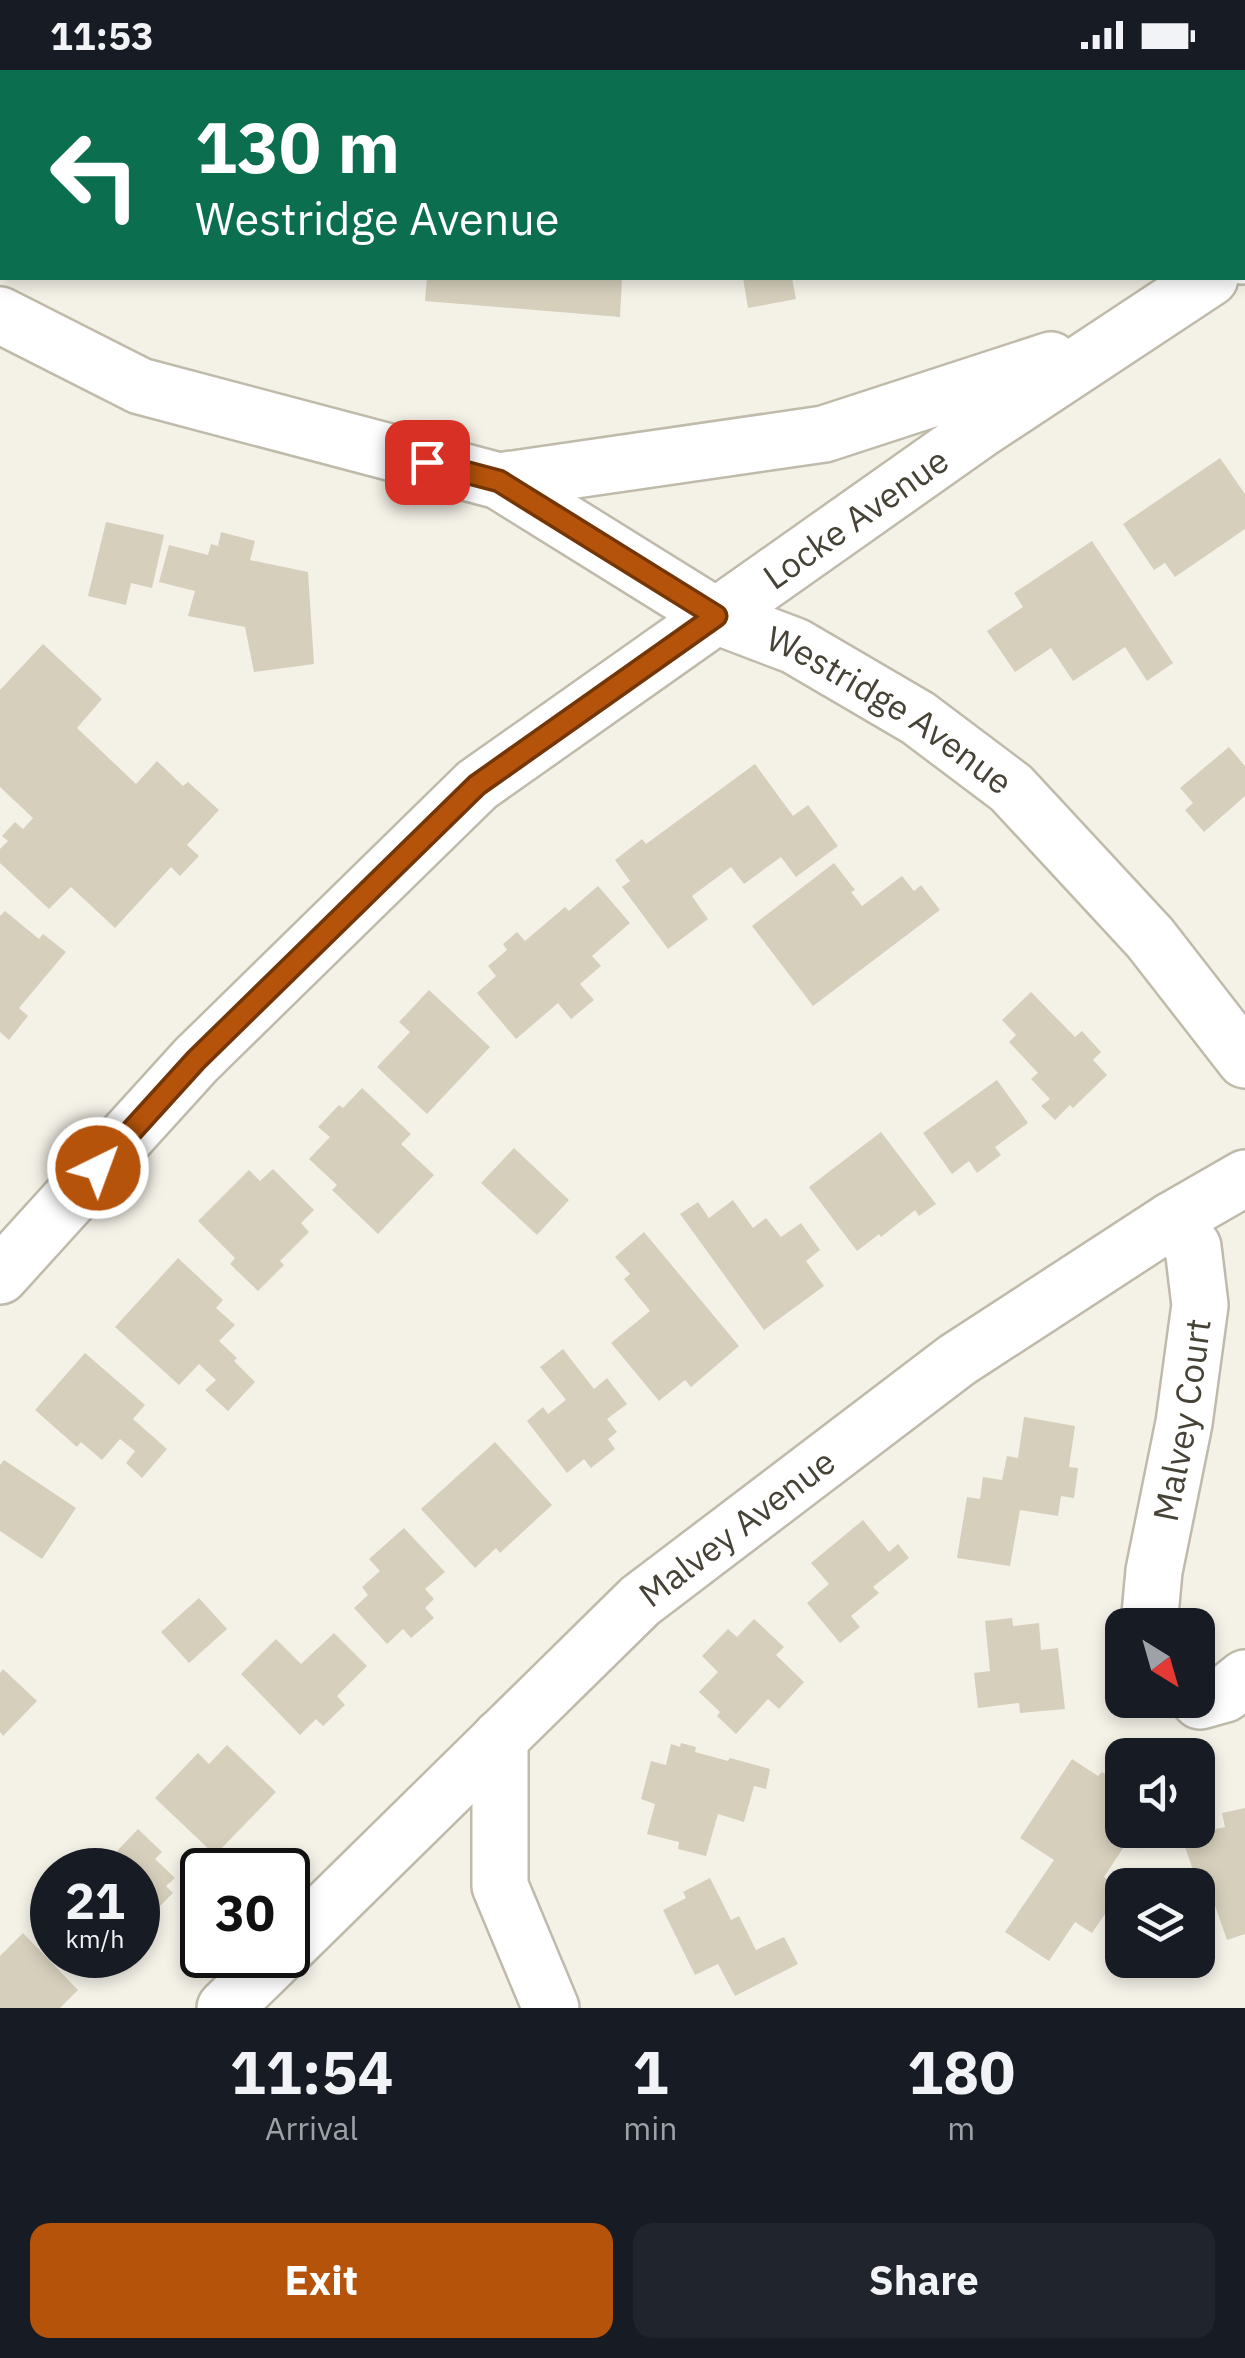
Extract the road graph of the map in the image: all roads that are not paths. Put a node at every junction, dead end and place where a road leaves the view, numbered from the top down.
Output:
1 (1207, 280) edge
2 (0, 315) edge
3 (1115, 340) junction
4 (499, 481) junction
5 (716, 616) junction
6 (1245, 1060) edge
7 (1245, 1178) edge
8 (1172, 1220) junction
9 (0, 1276) edge
10 (1151, 1608) edge
11 (1245, 1678) edge
12 (1215, 1697) edge
13 (500, 1738) junction
14 (310, 1925) edge
15 (256, 1978) edge
16 (225, 2008) edge
17 (551, 2008) edge

1 - 3 street, Locke Avenue
2 - 4 street, Westridge Avenue
3 - 4 street
3 - 5 street, Locke Avenue
4 - 5 street, Westridge Avenue
5 - 6 street, Westridge Avenue
5 - 9 street, Locke Avenue
7 - 8 street, Malvey Avenue
8 - 10 street, Malvey Court
8 - 13 street, Malvey Avenue
11 - 12 street
13 - 14 street, Malvey Avenue
13 - 17 street
15 - 16 street

